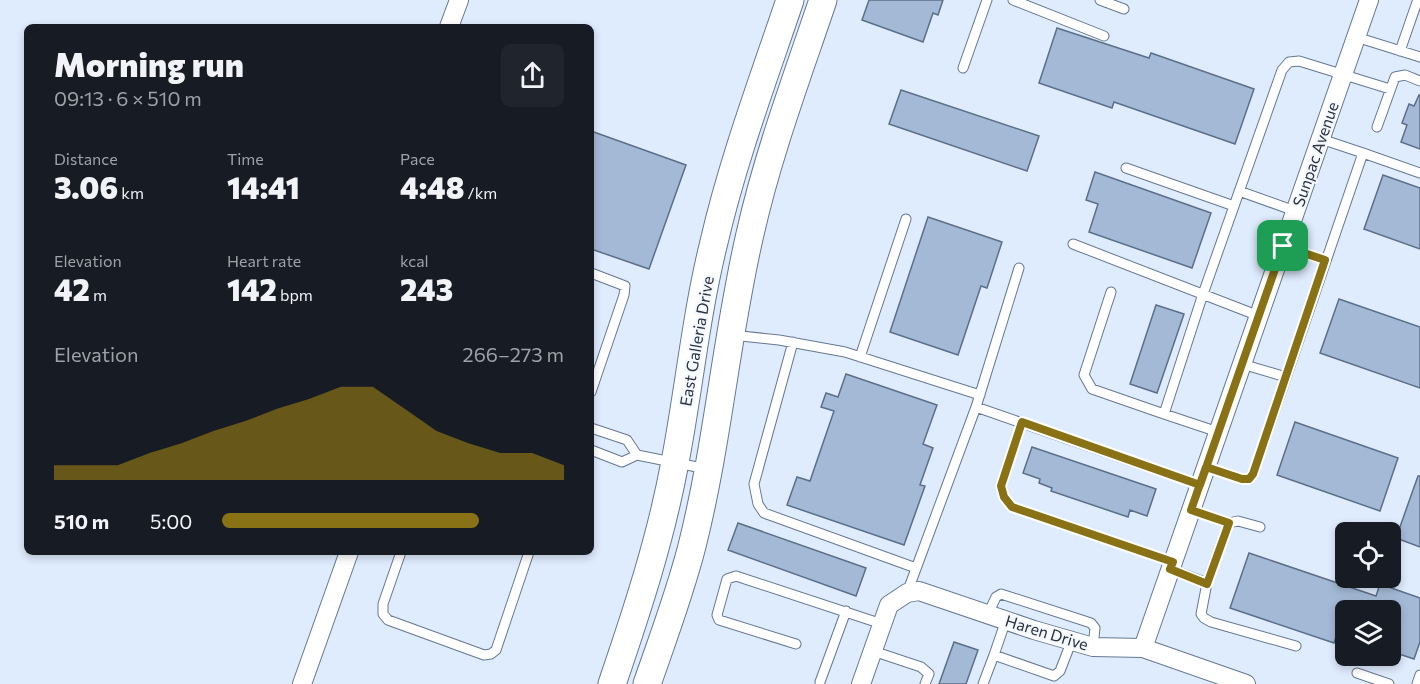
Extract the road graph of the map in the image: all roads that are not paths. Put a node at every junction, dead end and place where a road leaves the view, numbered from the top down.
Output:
1 (459, 0) edge
2 (790, 0) edge
3 (823, 0) edge
4 (987, 0) edge
5 (1013, 0) edge
6 (1100, 0) edge
7 (1369, 0) edge
8 (1418, 2) dead end
9 (1124, 9) dead end
10 (450, 24) edge
11 (1104, 36) dead end
12 (1356, 37) junction
13 (1400, 51) junction
14 (1420, 57) edge
15 (963, 68) dead end
16 (1343, 74) junction
17 (1420, 81) edge
18 (1390, 89) junction
19 (1377, 126) dead end
20 (1321, 139) junction
21 (1363, 153) junction
22 (1126, 168) dead end
23 (1420, 172) edge
24 (1239, 191) junction
25 (1234, 206) junction
26 (1295, 211) junction
27 (906, 219) dead end
28 (1073, 244) dead end
29 (1283, 246) junction
30 (1325, 260) junction
31 (1019, 268) dead end
32 (594, 274) edge
33 (1111, 292) dead end
34 (1203, 294) junction
35 (1259, 316) junction
36 (730, 335) junction
37 (793, 342) junction
38 (860, 357) junction
39 (1242, 364) junction
40 (1286, 377) junction
41 (594, 383) edge
42 (980, 395) junction
43 (976, 406) junction
44 (1164, 414) junction
45 (1022, 422) junction
46 (594, 429) edge
47 (1218, 432) junction
48 (594, 451) edge
49 (637, 455) junction
50 (675, 463) junction
51 (1206, 467) junction
52 (709, 469) junction
53 (1200, 485) junction
54 (1191, 510) junction
55 (1229, 523) junction
56 (1260, 527) dead end
57 (348, 555) edge
58 (400, 555) edge
59 (528, 555) edge
60 (1172, 565) junction
61 (916, 568) junction
62 (1207, 584) junction
63 (913, 592) junction
64 (846, 611) junction
65 (988, 614) junction
66 (1006, 620) junction
67 (882, 624) junction
68 (1072, 640) junction
69 (796, 644) dead end
70 (1093, 646) junction
71 (1296, 646) dead end
72 (1143, 648) junction
73 (873, 651) junction
74 (994, 655) junction
75 (1357, 673) dead end
76 (1420, 675) edge
77 (1226, 681) edge
78 (820, 682) dead end
79 (302, 684) edge
80 (612, 684) edge
81 (647, 684) edge
82 (861, 684) edge
83 (925, 684) edge
84 (983, 684) edge
85 (1246, 684) edge
86 (1389, 684) edge
87 (1417, 684) edge

1 - 10 street
2 - 50 main road, East Galleria Drive
3 - 36 main road, East Galleria Drive
4 - 15 lane
5 - 11 lane
6 - 9 lane
7 - 12 street, Sunpac Avenue
8 - 13 lane
12 - 13 lane
12 - 16 street, Sunpac Avenue
13 - 14 lane
16 - 18 lane
16 - 20 street, Sunpac Avenue
16 - 24 lane
17 - 18 lane
18 - 19 lane
20 - 21 lane
20 - 26 street, Sunpac Avenue
21 - 23 lane
21 - 30 lane
22 - 25 lane
24 - 25 lane
24 - 26 lane
25 - 34 lane
26 - 29 street, Sunpac Avenue
27 - 38 lane
28 - 34 lane
29 - 30 lane
29 - 35 street, Sunpac Avenue
30 - 40 lane
31 - 42 lane
32 - 41 lane
33 - 44 lane
34 - 35 lane
34 - 44 lane
35 - 39 street, Sunpac Avenue
36 - 37 lane
36 - 52 main road, East Galleria Drive
37 - 38 lane
37 - 61 lane
38 - 42 lane
39 - 40 lane
39 - 47 street, Sunpac Avenue
40 - 51 lane
42 - 43 lane
43 - 45 lane
43 - 61 lane
44 - 47 lane
45 - 53 lane
45 - 60 lane
46 - 49 lane
47 - 51 street, Sunpac Avenue
48 - 49 lane
49 - 50 lane
50 - 52 lane
50 - 80 main road, East Galleria Drive
51 - 53 street, Sunpac Avenue
52 - 81 main road, East Galleria Drive
53 - 54 street, Sunpac Avenue
54 - 55 lane
54 - 60 street, Sunpac Avenue
55 - 56 lane
55 - 62 lane
57 - 79 street
58 - 59 lane
60 - 62 lane
60 - 72 street, Sunpac Avenue
61 - 63 lane
62 - 71 lane
63 - 65 street, Haren Drive
63 - 67 street
64 - 67 lane
64 - 69 lane
64 - 78 lane
65 - 66 street, Haren Drive
65 - 70 lane
66 - 68 street, Haren Drive
66 - 74 lane
67 - 73 street
68 - 70 street, Haren Drive
68 - 74 lane
70 - 72 street, Haren Drive
72 - 77 street, Haren Drive
73 - 82 street
73 - 83 lane
74 - 84 lane
75 - 86 lane
76 - 87 lane
77 - 85 street, Haren Drive

